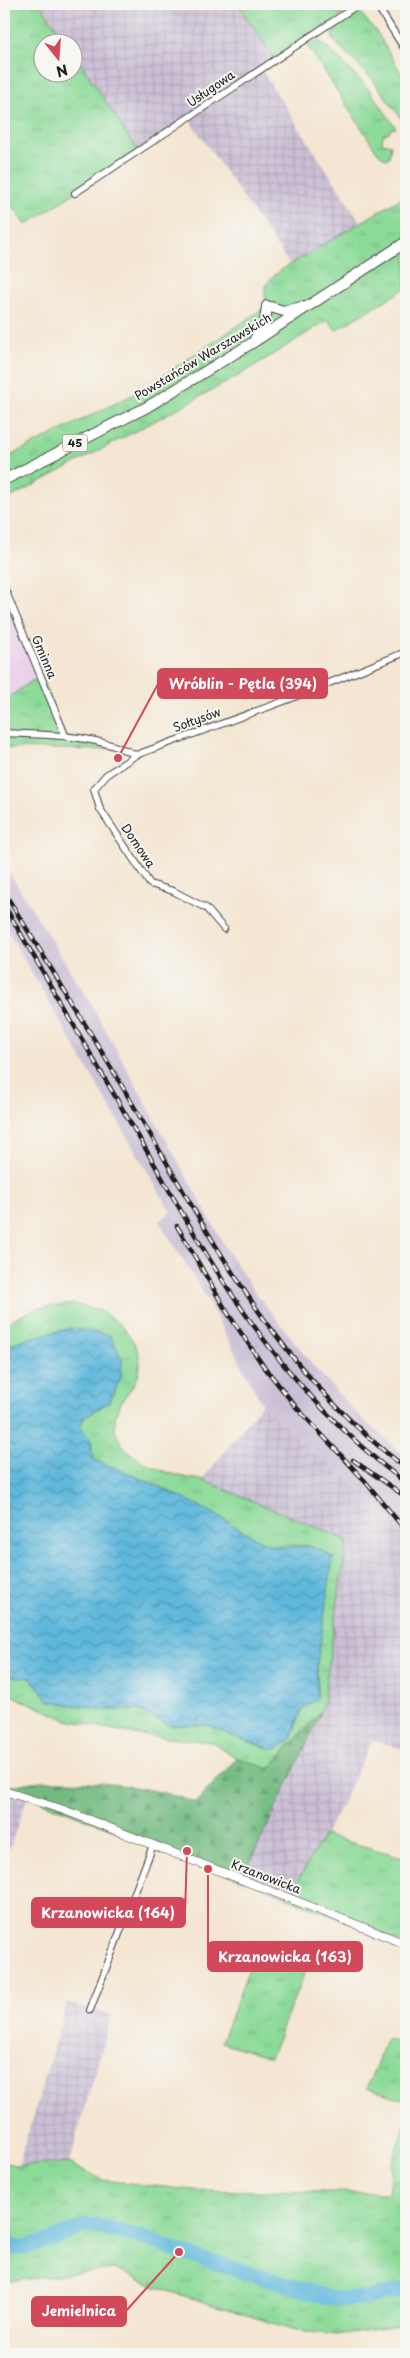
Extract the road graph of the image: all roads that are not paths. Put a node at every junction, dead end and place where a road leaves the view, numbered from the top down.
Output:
1 (359, 4) edge
2 (376, 4) edge
3 (406, 51) edge
4 (75, 193) dead end
5 (406, 242) edge
6 (315, 302) junction
7 (252, 343) junction
8 (4, 480) edge
9 (4, 587) edge
10 (406, 652) edge
11 (4, 733) edge
12 (65, 735) junction
13 (136, 755) junction
14 (224, 928) dead end
15 (4, 1791) edge
16 (153, 1845) junction
17 (406, 1944) edge
18 (90, 2010) dead end

1 - 4 street, Usługowa
2 - 3 street
5 - 6 main road, Powstańców Warszawskich / 45
6 - 7 main road, Powstańców Warszawskich / 45
6 - 7 main road
7 - 8 main road, Powstańców Warszawskich / 45
9 - 12 street, Gminna
10 - 13 street, Sołtysów
11 - 12 street
12 - 13 street
13 - 14 street, Domowa
15 - 16 street, Krzanowicka
16 - 17 street, Krzanowicka
16 - 18 street

